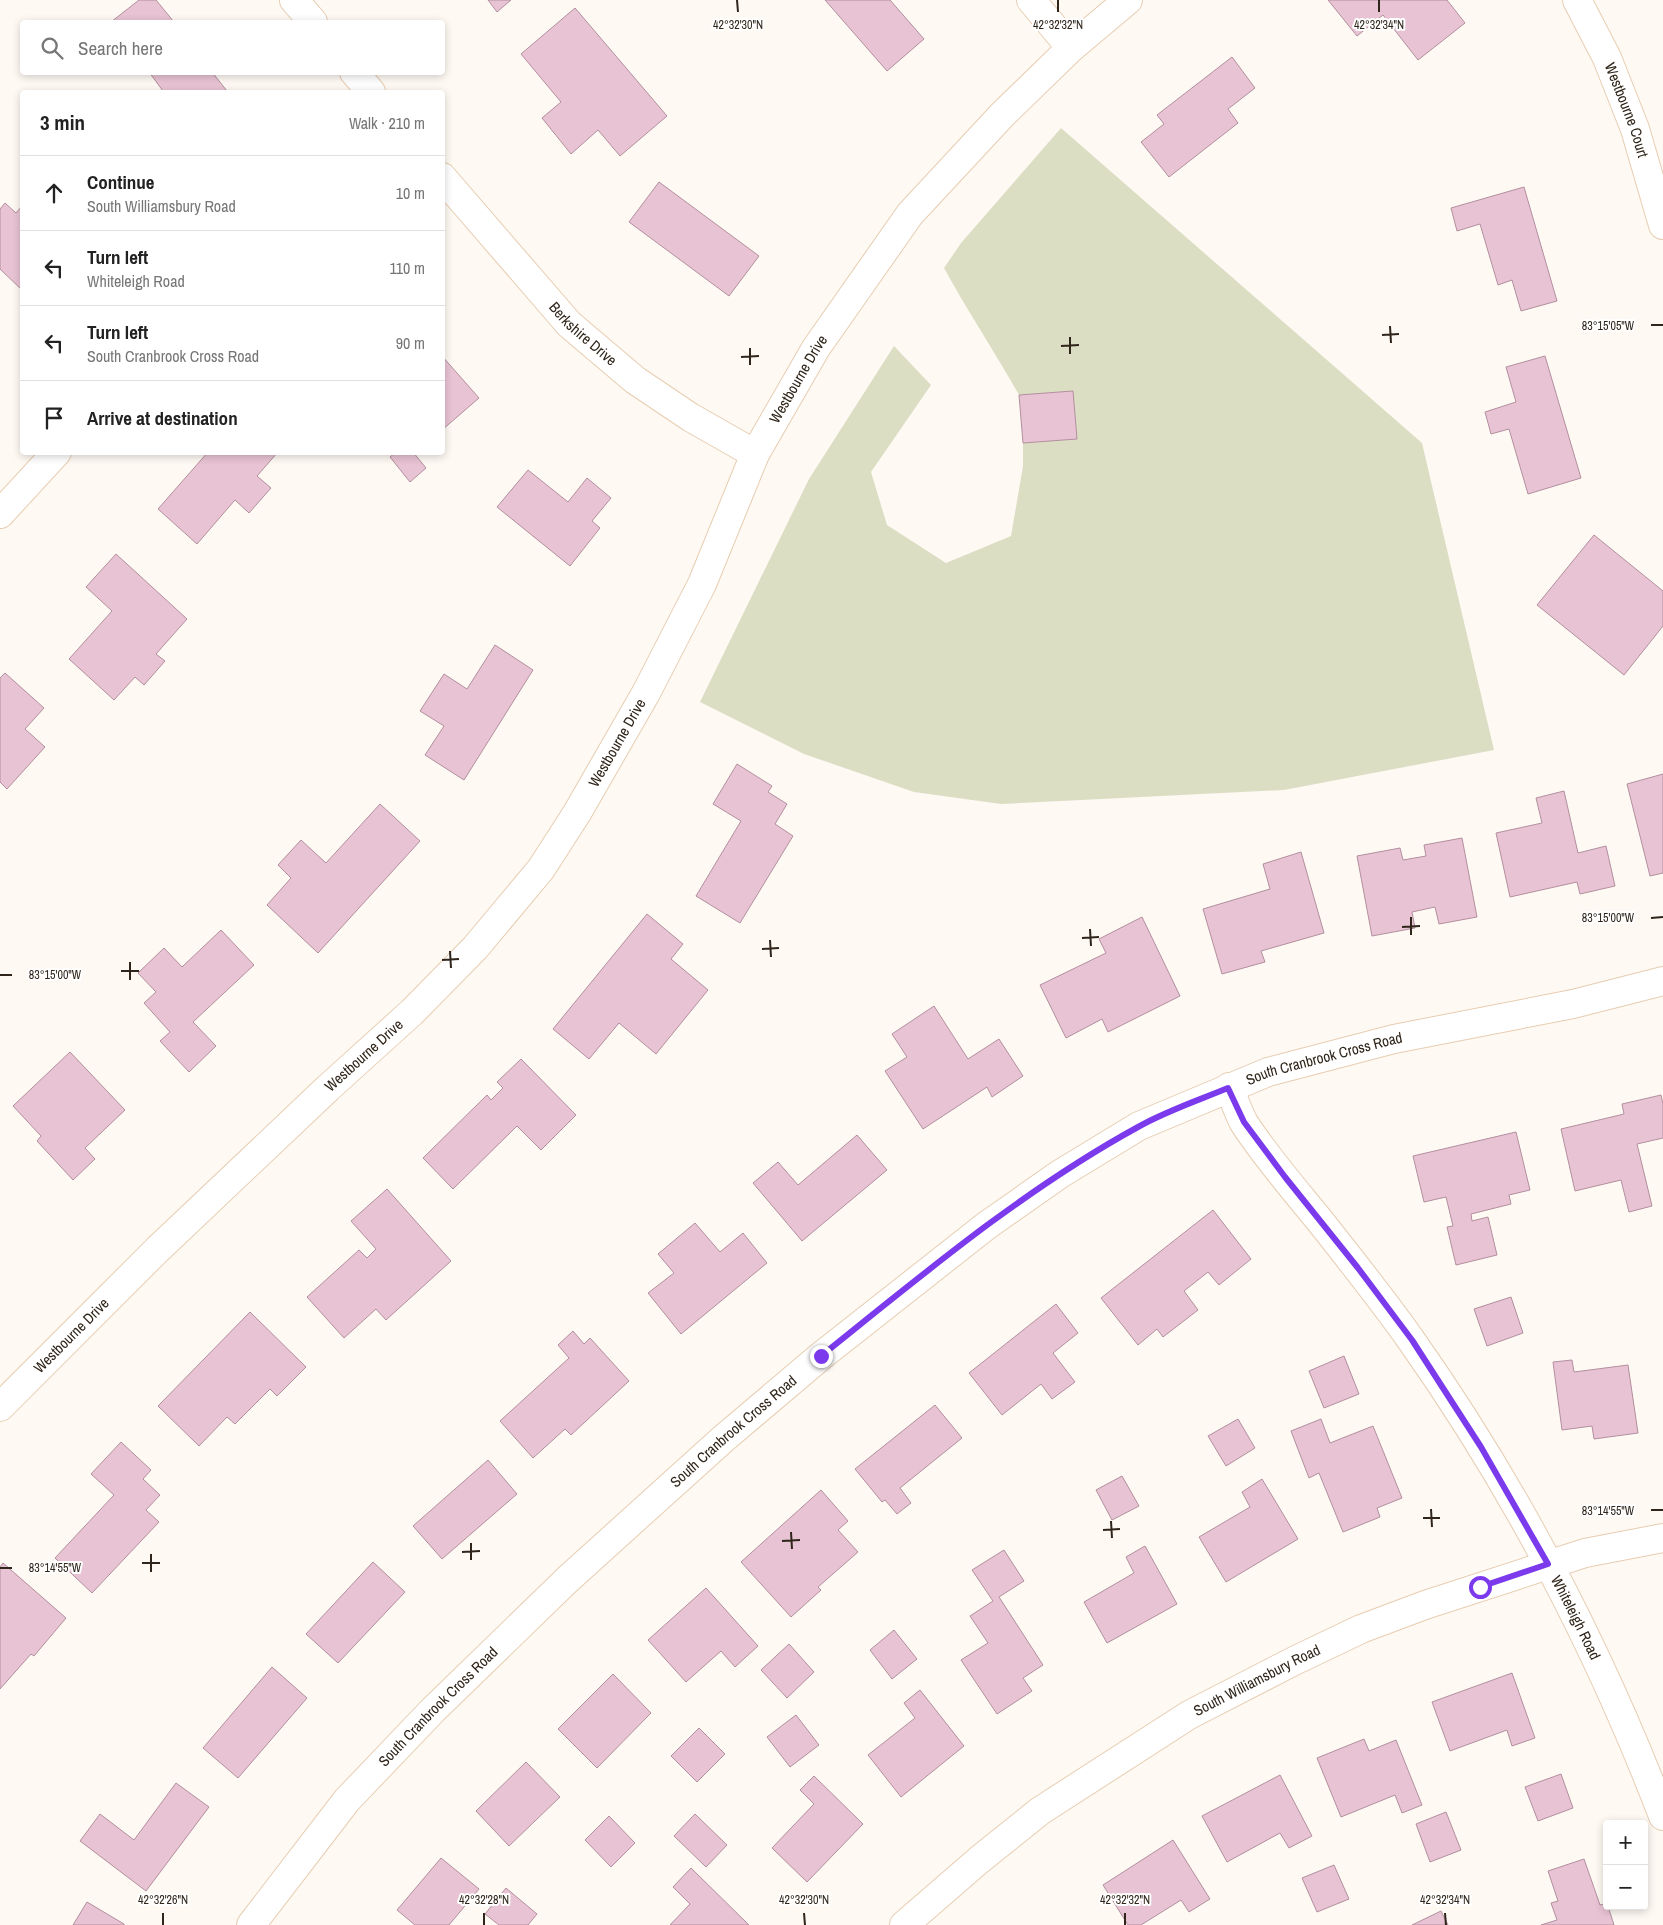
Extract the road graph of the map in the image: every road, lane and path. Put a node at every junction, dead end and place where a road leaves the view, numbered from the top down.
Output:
1 (294, 0) edge
2 (1031, 0) edge
3 (1128, 0) edge
4 (1578, 0) edge
5 (311, 20) edge
6 (1071, 48) junction
7 (357, 75) edge
8 (369, 90) edge
9 (445, 179) edge
10 (1663, 225) edge
11 (755, 454) junction
12 (54, 455) edge
13 (0, 514) edge
14 (1663, 981) edge
15 (1228, 1088) junction
16 (0, 1407) edge
17 (1663, 1538) edge
18 (1548, 1564) junction
19 (1663, 1816) edge
20 (251, 1925) edge
21 (904, 1925) edge

1 - 5 street
2 - 6 street
3 - 6 street, Westbourne Drive
4 - 10 street, Westbourne Court
6 - 11 street, Westbourne Drive
7 - 8 street
9 - 11 street, Berkshire Drive
11 - 16 street, Westbourne Drive
12 - 13 street
14 - 15 street, South Cranbrook Cross Road
15 - 18 street, Whiteleigh Road
15 - 20 street, South Cranbrook Cross Road
17 - 18 street, South Williamsbury Road
18 - 19 street, Whiteleigh Road
18 - 21 street, South Williamsbury Road

